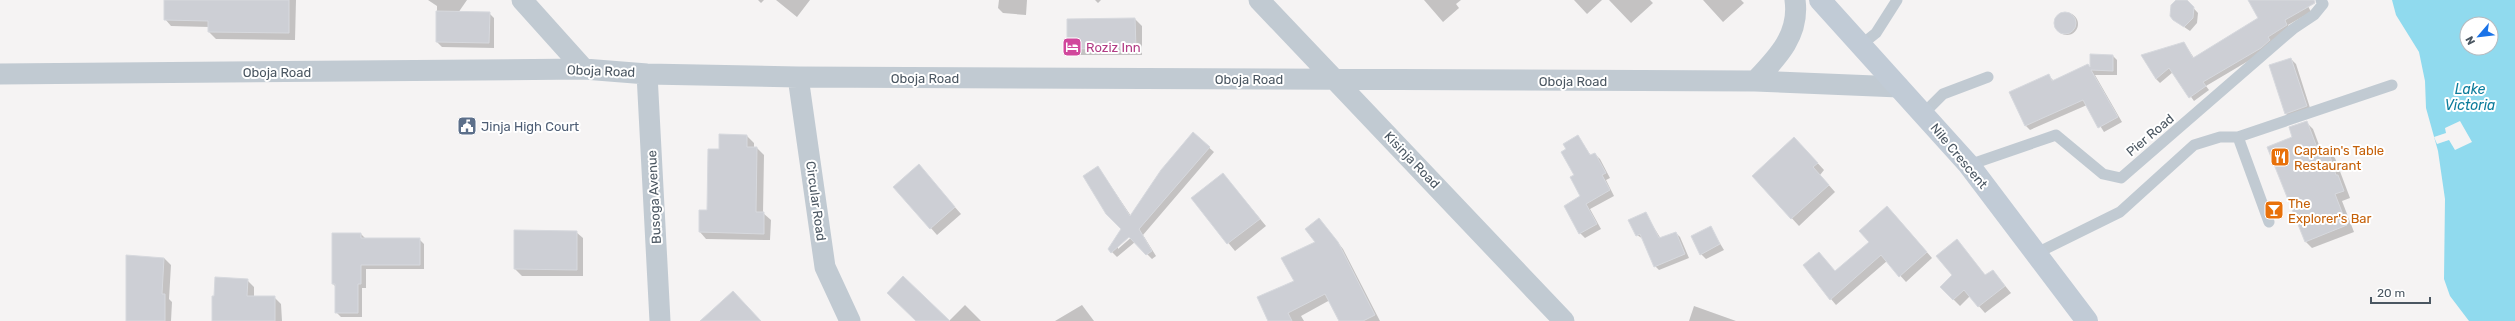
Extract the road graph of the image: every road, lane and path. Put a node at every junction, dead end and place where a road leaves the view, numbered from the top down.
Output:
1 (522, 0) edge
2 (1259, 0) edge
3 (1795, 0) edge
4 (1820, 0) edge
5 (1896, 0) edge
6 (2321, 0) edge
7 (1861, 45) junction
8 (584, 70) junction
9 (0, 74) edge
10 (647, 74) junction
11 (798, 77) junction
12 (1988, 77) dead end
13 (1336, 80) junction
14 (1755, 81) junction
15 (2392, 84) dead end
16 (1899, 87) junction
17 (1923, 114) junction
18 (2238, 137) junction
19 (1969, 165) junction
20 (2269, 222) dead end
21 (2037, 253) junction
22 (660, 321) edge
23 (850, 321) edge
24 (1564, 321) edge
25 (2086, 321) edge

1 - 8 street
2 - 13 street, Kisinja Road
3 - 14 street
4 - 7 street, Nile Crescent
5 - 7 lane
6 - 19 lane, Pier Road
7 - 16 street, Nile Crescent
8 - 9 street, Oboja Road
8 - 10 street, Oboja Road
10 - 11 street, Oboja Road
10 - 22 street, Busoga Avenue
11 - 13 street, Oboja Road
11 - 23 street, Circular Road
12 - 17 lane
13 - 14 street, Oboja Road
13 - 24 street, Kisinja Road
14 - 16 street, Oboja Road
15 - 18 lane
16 - 17 street, Nile Crescent
17 - 19 street, Nile Crescent
18 - 20 lane
18 - 21 lane
19 - 21 street, Nile Crescent
21 - 25 street, Nile Crescent

